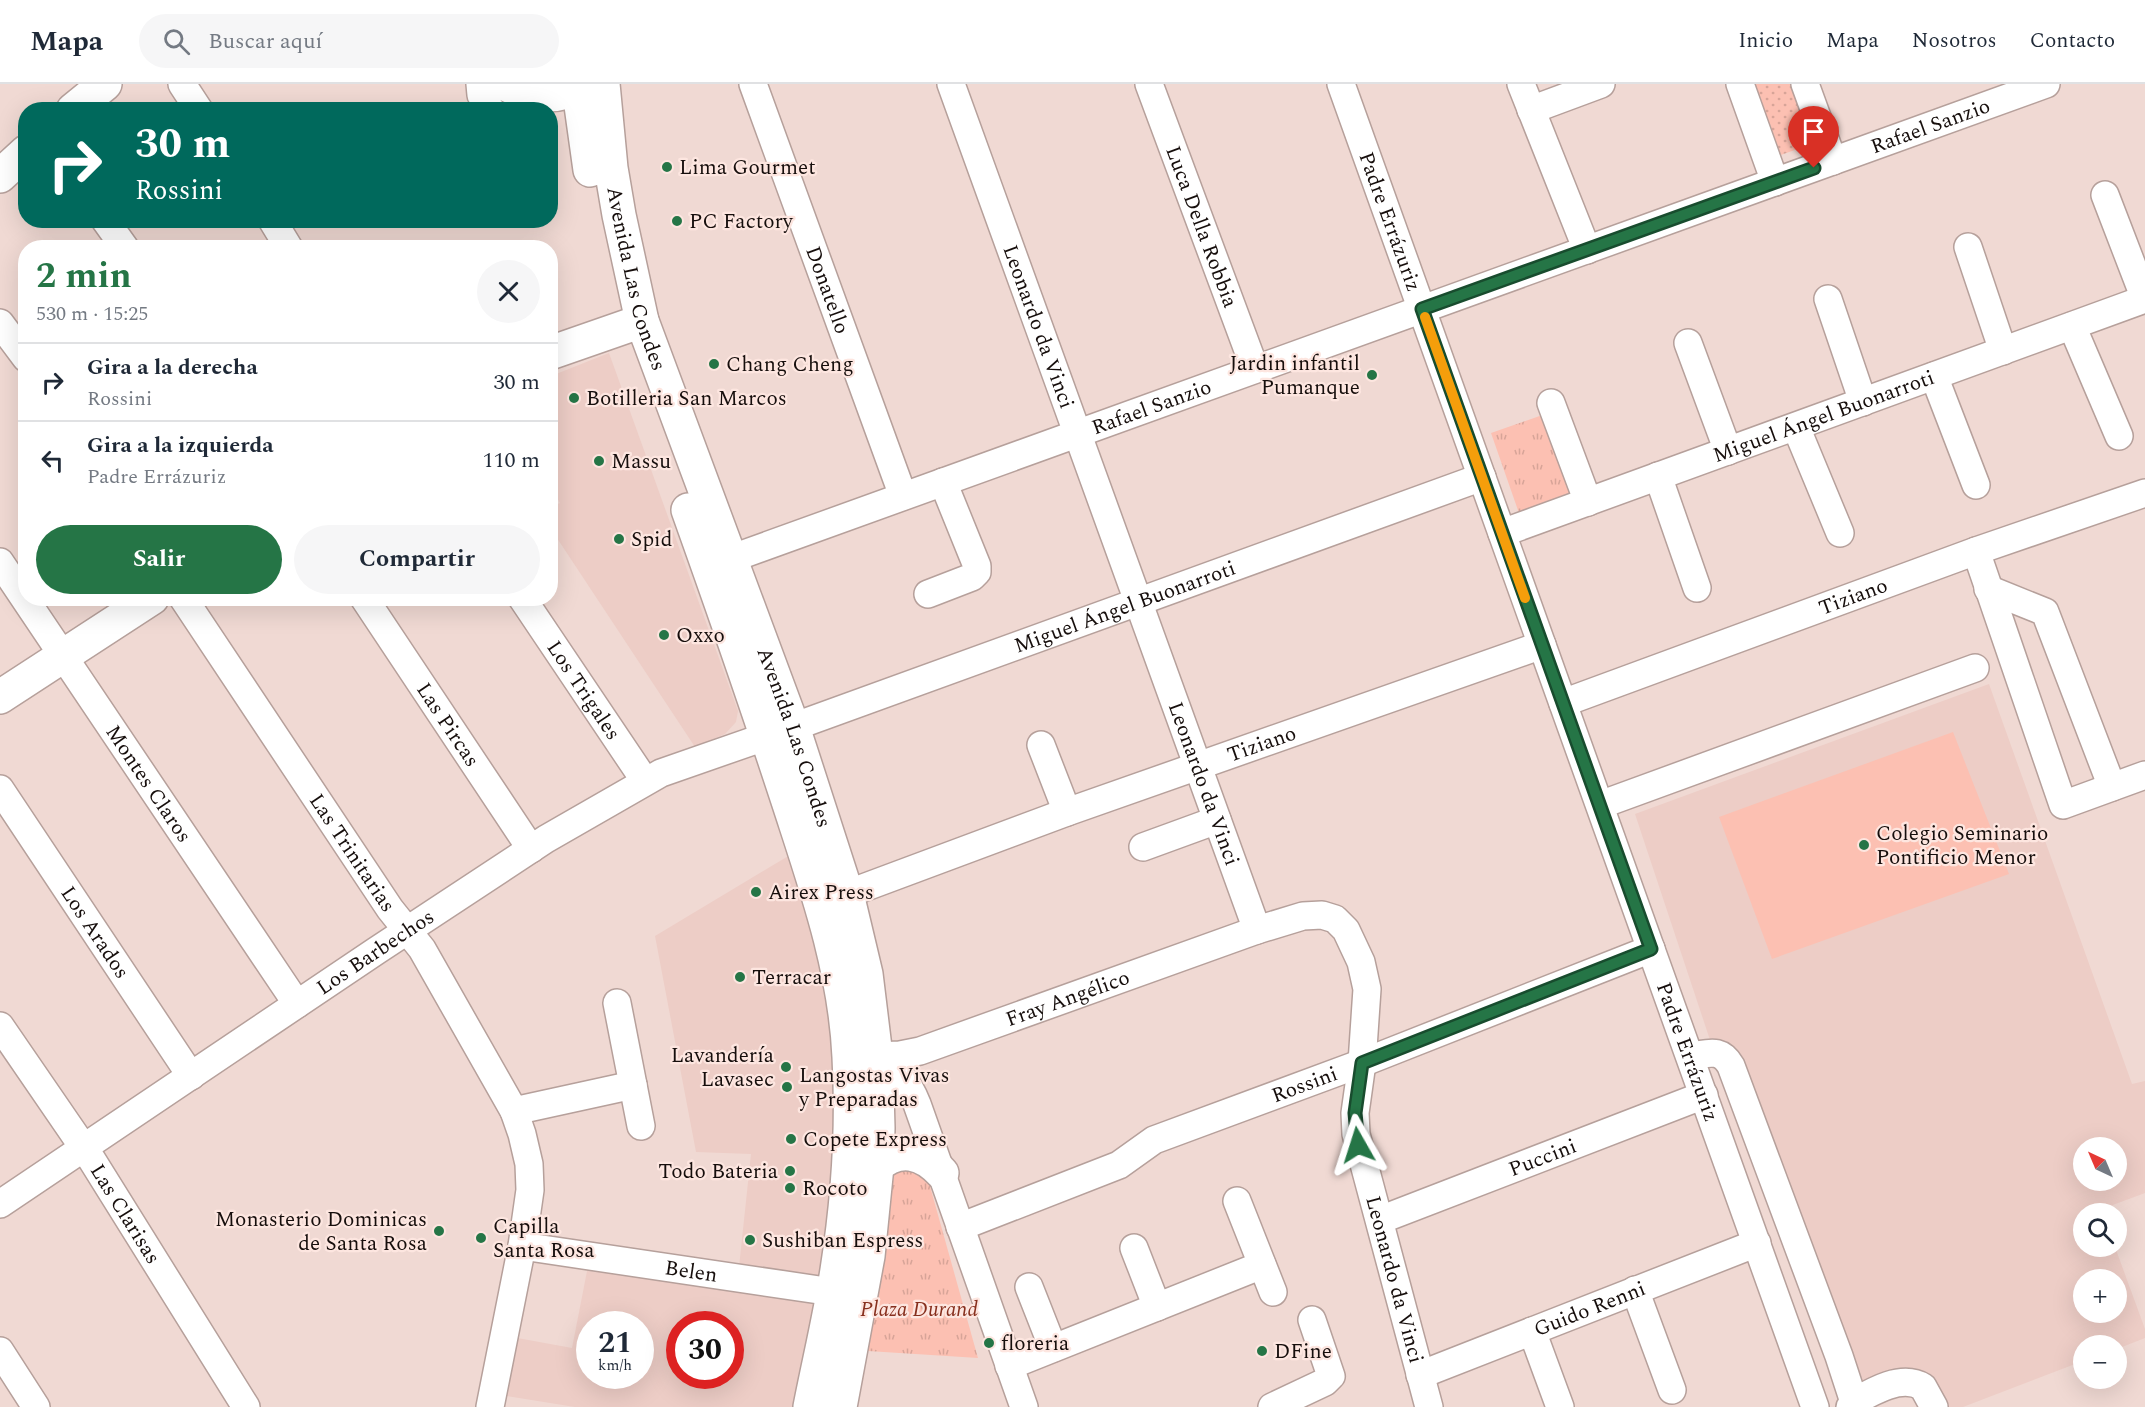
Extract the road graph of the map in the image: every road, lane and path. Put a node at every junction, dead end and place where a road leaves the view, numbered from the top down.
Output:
1 (105, 84) edge
2 (182, 84) edge
3 (480, 84) edge
4 (505, 84) edge
5 (753, 84) edge
6 (951, 84) edge
7 (1149, 84) edge
8 (1341, 84) edge
9 (1521, 84) edge
10 (1601, 84) edge
11 (1740, 84) edge
12 (1805, 84) edge
13 (2046, 84) edge
14 (586, 85) edge
15 (84, 102) edge
16 (194, 102) edge
17 (486, 102) edge
18 (1531, 110) junction
19 (18, 159) edge
20 (1833, 161) junction
21 (0, 176) edge
22 (1775, 182) junction
23 (2105, 195) dead end
24 (1968, 248) dead end
25 (1587, 250) junction
26 (1828, 299) dead end
27 (2145, 299) edge
28 (1422, 309) junction
29 (0, 323) edge
30 (632, 325) junction
31 (2072, 326) junction
32 (1688, 343) dead end
33 (18, 347) edge
34 (558, 350) edge
35 (2003, 351) junction
36 (1255, 369) junction
37 (1934, 376) junction
38 (1863, 402) junction
39 (1551, 403) dead end
40 (1796, 427) junction
41 (1077, 434) junction
42 (2119, 435) dead end
43 (1728, 451) junction
44 (1482, 477) junction
45 (1658, 477) junction
46 (943, 482) junction
47 (1976, 485) dead end
48 (2145, 493) edge
49 (903, 496) junction
50 (1588, 502) junction
51 (1502, 533) junction
52 (1840, 533) dead end
53 (1976, 550) junction
54 (730, 559) junction
55 (0, 562) edge
56 (1696, 588) dead end
57 (18, 589) edge
58 (1988, 589) junction
59 (928, 594) dead end
60 (1138, 601) junction
61 (29, 606) edge
62 (140, 606) edge
63 (188, 606) edge
64 (369, 606) edge
65 (527, 606) edge
66 (1542, 645) junction
67 (62, 656) junction
68 (1975, 668) dead end
69 (0, 697) edge
70 (1563, 703) junction
71 (780, 731) junction
72 (1041, 745) dead end
73 (1197, 766) junction
74 (2145, 775) edge
75 (645, 781) junction
76 (2112, 787) junction
77 (0, 789) edge
78 (1600, 805) junction
79 (1067, 812) junction
80 (1217, 820) junction
81 (1143, 847) dead end
82 (531, 849) junction
83 (848, 894) junction
84 (1257, 930) junction
85 (407, 931) junction
86 (1651, 949) junction
87 (617, 1003) dead end
88 (297, 1004) junction
89 (0, 1026) edge
90 (876, 1056) junction
91 (1690, 1056) junction
92 (1362, 1063) junction
93 (191, 1076) junction
94 (633, 1085) junction
95 (1704, 1095) junction
96 (514, 1111) junction
97 (641, 1126) dead end
98 (83, 1148) junction
99 (877, 1166) junction
100 (942, 1173) junction
101 (1236, 1201) dead end
102 (0, 1204) edge
103 (1380, 1220) junction
104 (960, 1227) junction
105 (1757, 1243) junction
106 (522, 1246) junction
107 (1134, 1248) dead end
108 (1262, 1265) junction
109 (1029, 1287) dead end
110 (1635, 1290) junction
111 (1273, 1292) dead end
112 (847, 1294) junction
113 (1157, 1306) junction
114 (1312, 1320) dead end
115 (1532, 1331) junction
116 (1053, 1348) junction
117 (0, 1351) edge
118 (1009, 1366) junction
119 (1420, 1375) junction
120 (1672, 1390) dead end
121 (1852, 1404) edge
122 (36, 1407) edge
123 (246, 1407) edge
124 (490, 1407) edge
125 (810, 1407) edge
126 (840, 1407) edge
127 (1024, 1407) edge
128 (1272, 1407) edge
129 (1429, 1407) edge
130 (1560, 1407) edge
131 (1815, 1407) edge
132 (1934, 1407) edge

1 - 15 main road
2 - 16 street
3 - 17 street
4 - 14 main road
5 - 49 street, Donatello
6 - 41 street, Leonardo da Vinci
7 - 36 street, Luca Della Robbia
8 - 28 street, Padre Errázuriz
9 - 18 street
10 - 18 street
11 - 22 street
12 - 20 street
13 - 20 street, Rafael Sanzio
14 - 30 main road, Avenida Las Condes
18 - 25 street
19 - 21 main road
20 - 22 street, Rafael Sanzio
22 - 25 street, Rafael Sanzio
23 - 27 street
24 - 35 street
25 - 28 street, Rafael Sanzio
26 - 38 street
27 - 31 street, Miguel Ángel Buonarroti
28 - 36 street, Rafael Sanzio
28 - 44 street, Padre Errázuriz
29 - 33 street
30 - 34 main road
30 - 54 main road, Avenida Las Condes
30 - 71 main road, Avenida Las Condes
31 - 35 street, Miguel Ángel Buonarroti
31 - 42 street
32 - 43 street
35 - 37 street, Miguel Ángel Buonarroti
36 - 41 street, Rafael Sanzio
37 - 38 street, Miguel Ángel Buonarroti
37 - 47 street
38 - 40 street, Miguel Ángel Buonarroti
39 - 50 street
40 - 43 street, Miguel Ángel Buonarroti
40 - 52 street
41 - 46 street, Rafael Sanzio
41 - 60 street, Leonardo da Vinci
43 - 45 street, Miguel Ángel Buonarroti
44 - 51 street, Padre Errázuriz
44 - 60 street, Miguel Ángel Buonarroti
45 - 50 street, Miguel Ángel Buonarroti
45 - 56 street
46 - 49 street, Rafael Sanzio
46 - 59 street
48 - 53 street, Tiziano
49 - 54 street, Rafael Sanzio
50 - 51 street, Miguel Ángel Buonarroti
51 - 66 street, Padre Errázuriz
53 - 58 street
53 - 70 street, Tiziano
54 - 71 main road, Avenida Las Condes
55 - 57 street, Montes Claros
58 - 76 street
58 - 76 street
60 - 71 street, Miguel Ángel Buonarroti
60 - 73 street, Leonardo da Vinci
61 - 67 street, Montes Claros
62 - 67 main road
63 - 85 street, Las Trinitarias
64 - 82 street, Las Pircas
65 - 75 street, Los Trigales
66 - 70 street, Padre Errázuriz
66 - 73 street, Tiziano
67 - 69 main road
67 - 88 street, Montes Claros
68 - 78 street
70 - 78 street, Padre Errázuriz
71 - 75 street, Los Barbechos
71 - 83 main road, Avenida Las Condes
71 - 112 main road, Avenida Las Condes
72 - 79 street
73 - 79 street, Tiziano
73 - 80 street, Leonardo da Vinci
74 - 76 street
75 - 82 street, Los Barbechos
77 - 93 street, Los Arados
78 - 86 street, Padre Errázuriz
79 - 83 street, Tiziano
80 - 81 street
80 - 84 street, Leonardo da Vinci
82 - 85 street, Los Barbechos
83 - 90 main road, Avenida Las Condes
84 - 90 street, Fray Angélico
84 - 92 street, Leonardo da Vinci
85 - 88 street, Los Barbechos
85 - 96 street, Las Trinitarias
86 - 91 street, Padre Errázuriz
86 - 92 street, Rossini
87 - 94 street
88 - 93 street, Los Barbechos
89 - 98 street, Las Clarisas
90 - 99 main road, Avenida Las Condes
90 - 100 street
91 - 95 street, Padre Errázuriz
91 - 121 street
92 - 103 street, Leonardo da Vinci
92 - 104 street, Rossini
93 - 98 street, Los Barbechos
94 - 96 street
94 - 97 street
95 - 103 street, Puccini
95 - 105 street, Padre Errázuriz
96 - 106 street, Las Trinitarias
98 - 102 street, Los Barbechos
98 - 123 street, Las Clarisas
99 - 100 main road
99 - 112 main road, Avenida Las Condes
100 - 104 street
101 - 108 street
103 - 119 street, Leonardo da Vinci
104 - 118 street
105 - 110 street, Guido Renni
105 - 131 street, Padre Errázuriz
106 - 112 street, Belen
106 - 124 street, Las Trinitarias
107 - 113 street
108 - 111 street
108 - 113 street
109 - 116 street
110 - 115 street, Guido Renni
110 - 120 street
112 - 125 main road, Avenida Las Condes
112 - 126 main road, Avenida Las Condes
113 - 116 street
114 - 128 street
115 - 119 street, Guido Renni
115 - 130 street
116 - 118 street
117 - 122 street
118 - 127 street
119 - 129 street, Leonardo da Vinci
121 - 132 street

